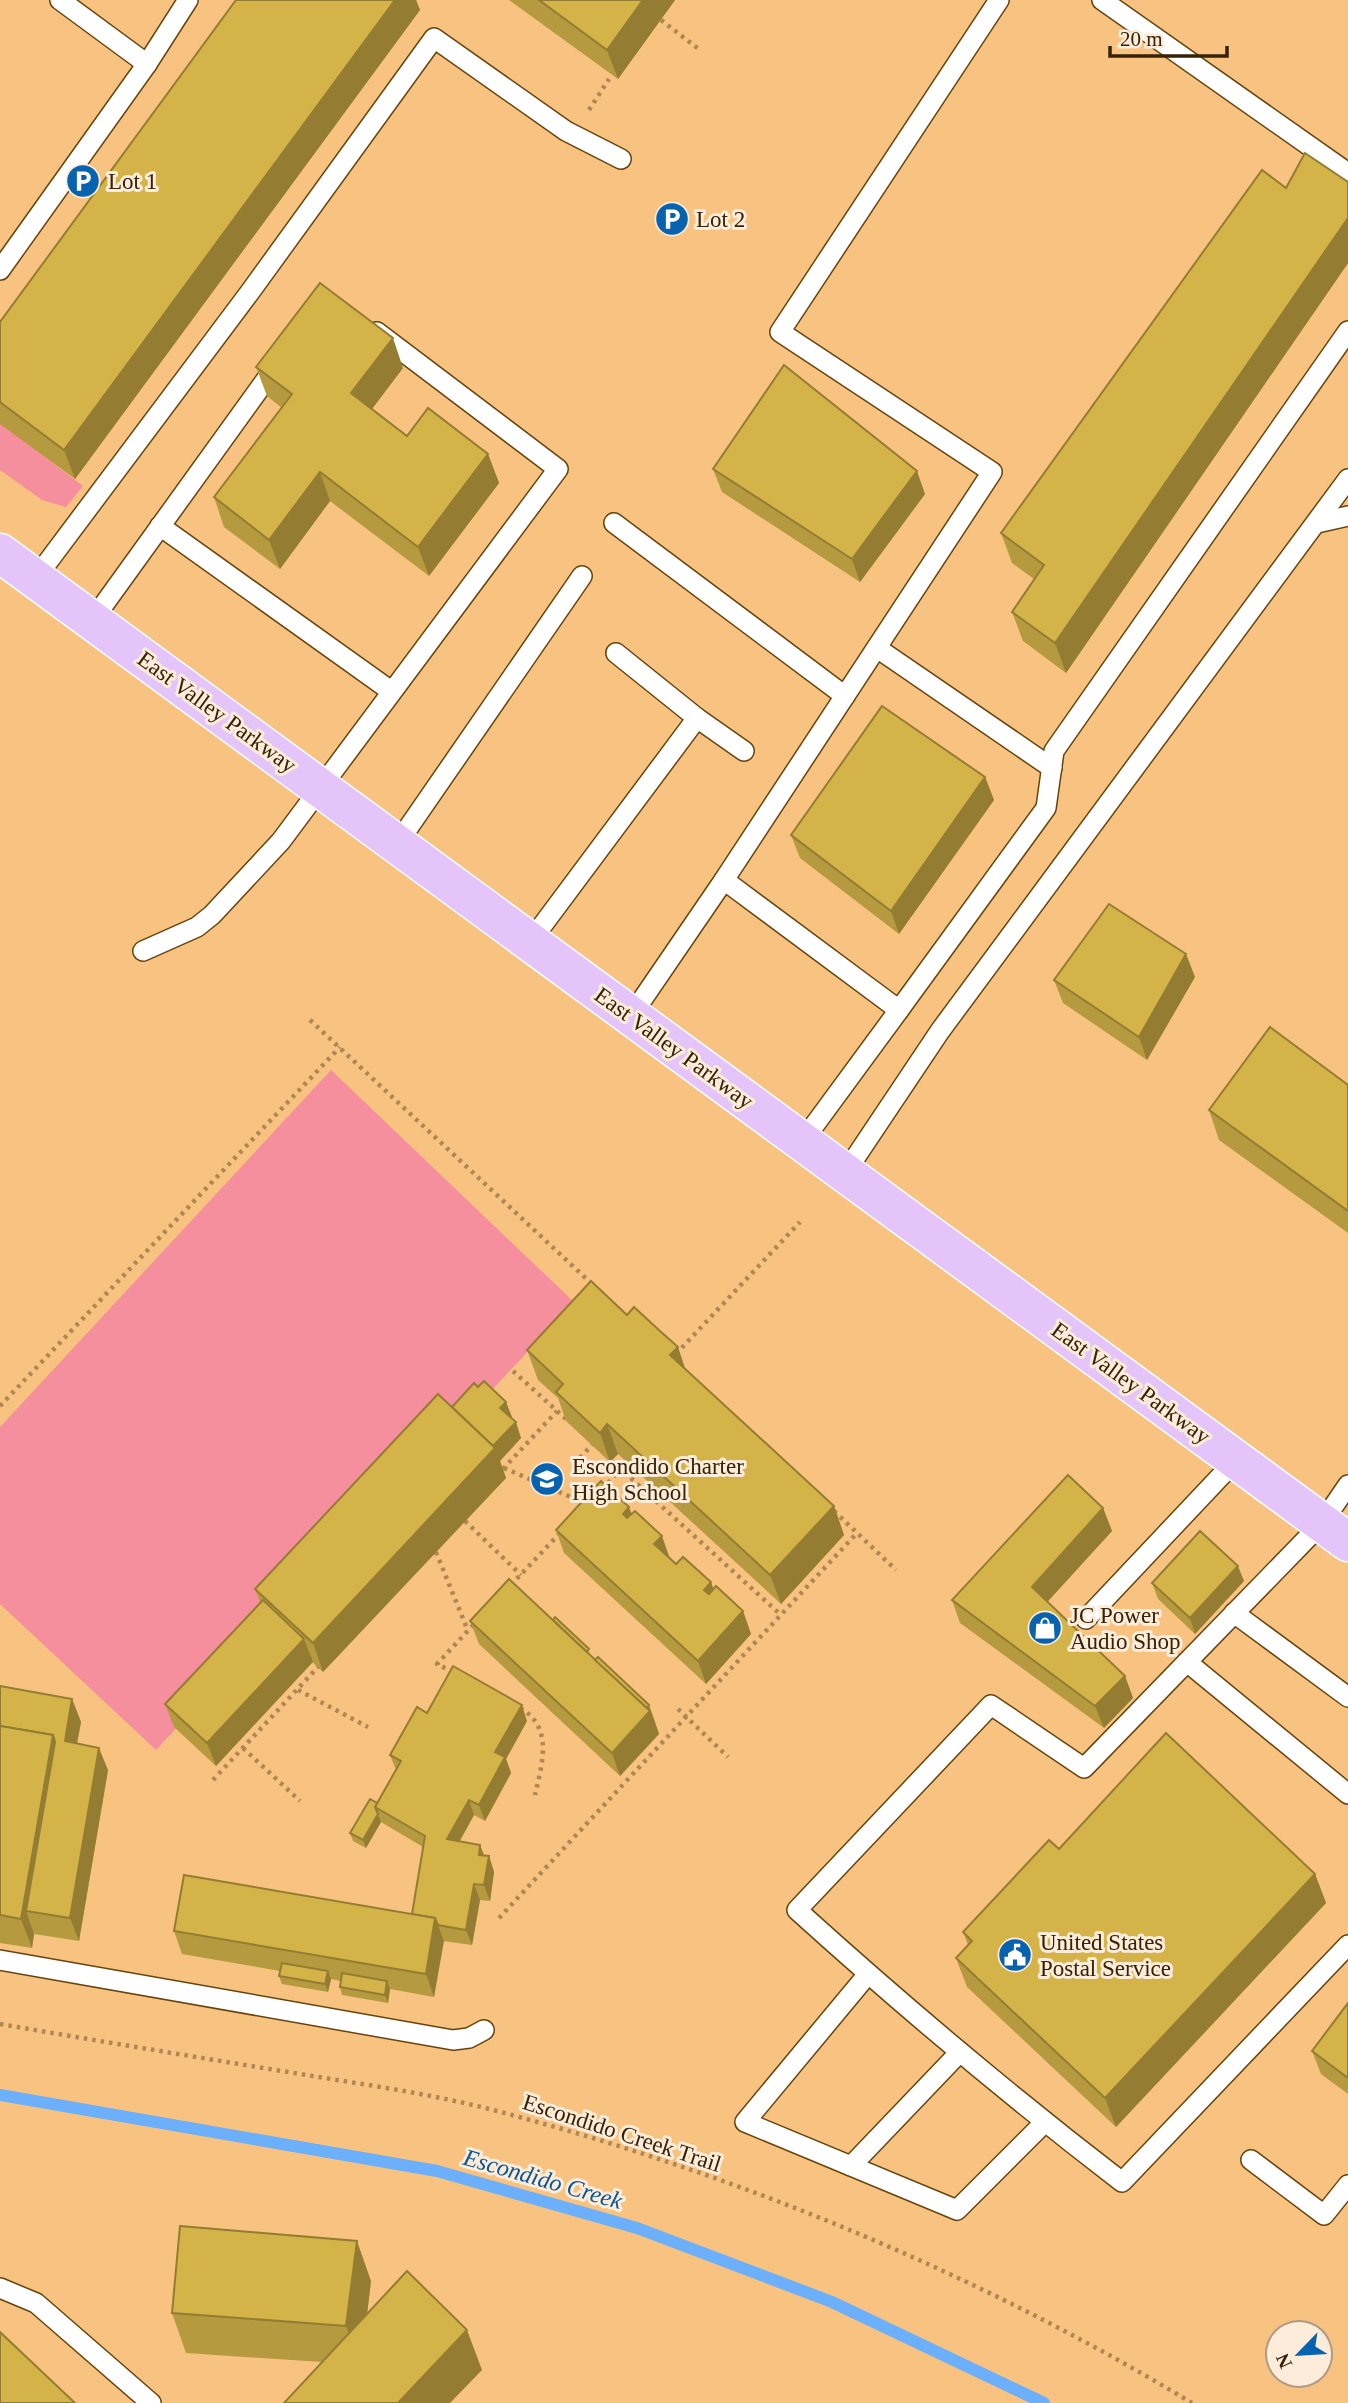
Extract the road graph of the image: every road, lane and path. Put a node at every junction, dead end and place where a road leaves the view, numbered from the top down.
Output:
1 (60, 0) edge
2 (188, 0) edge
3 (999, 0) edge
4 (1102, 0) edge
5 (661, 20) dead end
6 (700, 50) dead end
7 (147, 64) junction
8 (610, 79) edge
9 (575, 135) junction
10 (621, 159) dead end
11 (1348, 173) edge
12 (0, 270) edge
13 (360, 320) edge
14 (1348, 331) edge
15 (287, 350) edge
16 (1348, 479) edge
17 (1348, 516) edge
18 (614, 523) dead end
19 (1317, 523) junction
20 (160, 526) junction
21 (0, 553) edge
22 (582, 576) dead end
23 (35, 579) junction
24 (92, 621) junction
25 (877, 648) junction
26 (616, 653) dead end
27 (391, 691) junction
28 (845, 696) junction
29 (697, 718) junction
30 (744, 751) dead end
31 (1052, 768) junction
32 (321, 789) junction
33 (397, 844) junction
34 (724, 880) junction
35 (530, 942) junction
36 (143, 951) dead end
37 (899, 1010) junction
38 (631, 1016) junction
39 (310, 1020) dead end
40 (340, 1047) junction
41 (802, 1142) junction
42 (845, 1173) junction
43 (800, 1222) dead end
44 (602, 1293) edge
45 (672, 1359) edge
46 (513, 1371) dead end
47 (0, 1406) edge
48 (557, 1411) junction
49 (567, 1420) edge
50 (592, 1445) edge
51 (1236, 1460) junction
52 (612, 1461) edge
53 (574, 1464) dead end
54 (621, 1469) junction
55 (1348, 1485) edge
56 (588, 1504) junction
57 (828, 1505) edge
58 (579, 1513) edge
59 (466, 1521) dead end
60 (561, 1532) edge
61 (857, 1533) junction
62 (1335, 1533) edge
63 (436, 1552) dead end
64 (896, 1570) dead end
65 (521, 1575) junction
66 (505, 1591) edge
67 (1234, 1613) junction
68 (781, 1615) junction
69 (1086, 1619) dead end
70 (478, 1621) edge
71 (468, 1631) junction
72 (1187, 1662) junction
73 (318, 1668) edge
74 (460, 1676) edge
75 (298, 1690) junction
76 (1348, 1697) edge
77 (518, 1707) edge
78 (678, 1709) dead end
79 (685, 1717) junction
80 (368, 1727) dead end
81 (243, 1748) junction
82 (728, 1757) dead end
83 (213, 1780) dead end
84 (1348, 1794) edge
85 (535, 1795) dead end
86 (300, 1801) dead end
87 (499, 1918) dead end
88 (1348, 1945) edge
89 (0, 1960) edge
90 (868, 1974) junction
91 (0, 2024) edge
92 (484, 2030) dead end
93 (960, 2052) junction
94 (1045, 2122) junction
95 (1251, 2160) dead end
96 (851, 2166) junction
97 (1348, 2185) edge
98 (0, 2287) edge
99 (151, 2403) edge
100 (1192, 2403) edge

1 - 7 lane
2 - 7 lane
3 - 25 lane
4 - 11 lane
5 - 6 path
7 - 12 lane
8 - 9 path
9 - 10 lane
9 - 23 lane
13 - 27 lane
14 - 31 lane
15 - 20 lane
16 - 19 lane
17 - 19 lane
18 - 28 lane
19 - 42 lane
20 - 24 lane
20 - 27 lane
21 - 23 main road, East Valley Parkway
22 - 33 lane
23 - 24 main road, East Valley Parkway
24 - 32 main road, East Valley Parkway
25 - 28 lane
25 - 31 lane
26 - 29 lane
27 - 32 lane
28 - 34 lane
29 - 30 lane
29 - 35 lane
31 - 37 lane
32 - 33 main road, East Valley Parkway
32 - 36 lane
33 - 35 main road, East Valley Parkway
34 - 37 lane
34 - 38 lane
35 - 38 main road, East Valley Parkway
37 - 41 lane
38 - 41 main road, East Valley Parkway
39 - 40 path
40 - 44 path
40 - 47 path
41 - 42 main road, East Valley Parkway
42 - 51 main road, East Valley Parkway
43 - 45 path
46 - 48 path
48 - 49 path
48 - 56 path
50 - 53 path
51 - 62 main road, East Valley Parkway
51 - 69 lane
52 - 54 path
54 - 56 path
54 - 68 path
55 - 62 lane
56 - 58 path
57 - 61 path
59 - 65 path
60 - 65 path
61 - 64 path
61 - 68 path
62 - 67 lane
63 - 71 path
65 - 66 path
67 - 72 lane
67 - 76 lane
68 - 79 path
70 - 71 path
71 - 74 path
72 - 84 lane
72 - 90 lane
73 - 75 path
75 - 80 path
75 - 81 path
77 - 85 path
78 - 79 path
79 - 82 path
79 - 87 path
81 - 83 path
81 - 86 path
88 - 94 lane
89 - 92 lane
90 - 93 lane
90 - 96 lane
91 - 100 path, Escondido Creek Trail
93 - 94 lane
93 - 96 lane
94 - 96 lane
95 - 97 lane
98 - 99 lane

